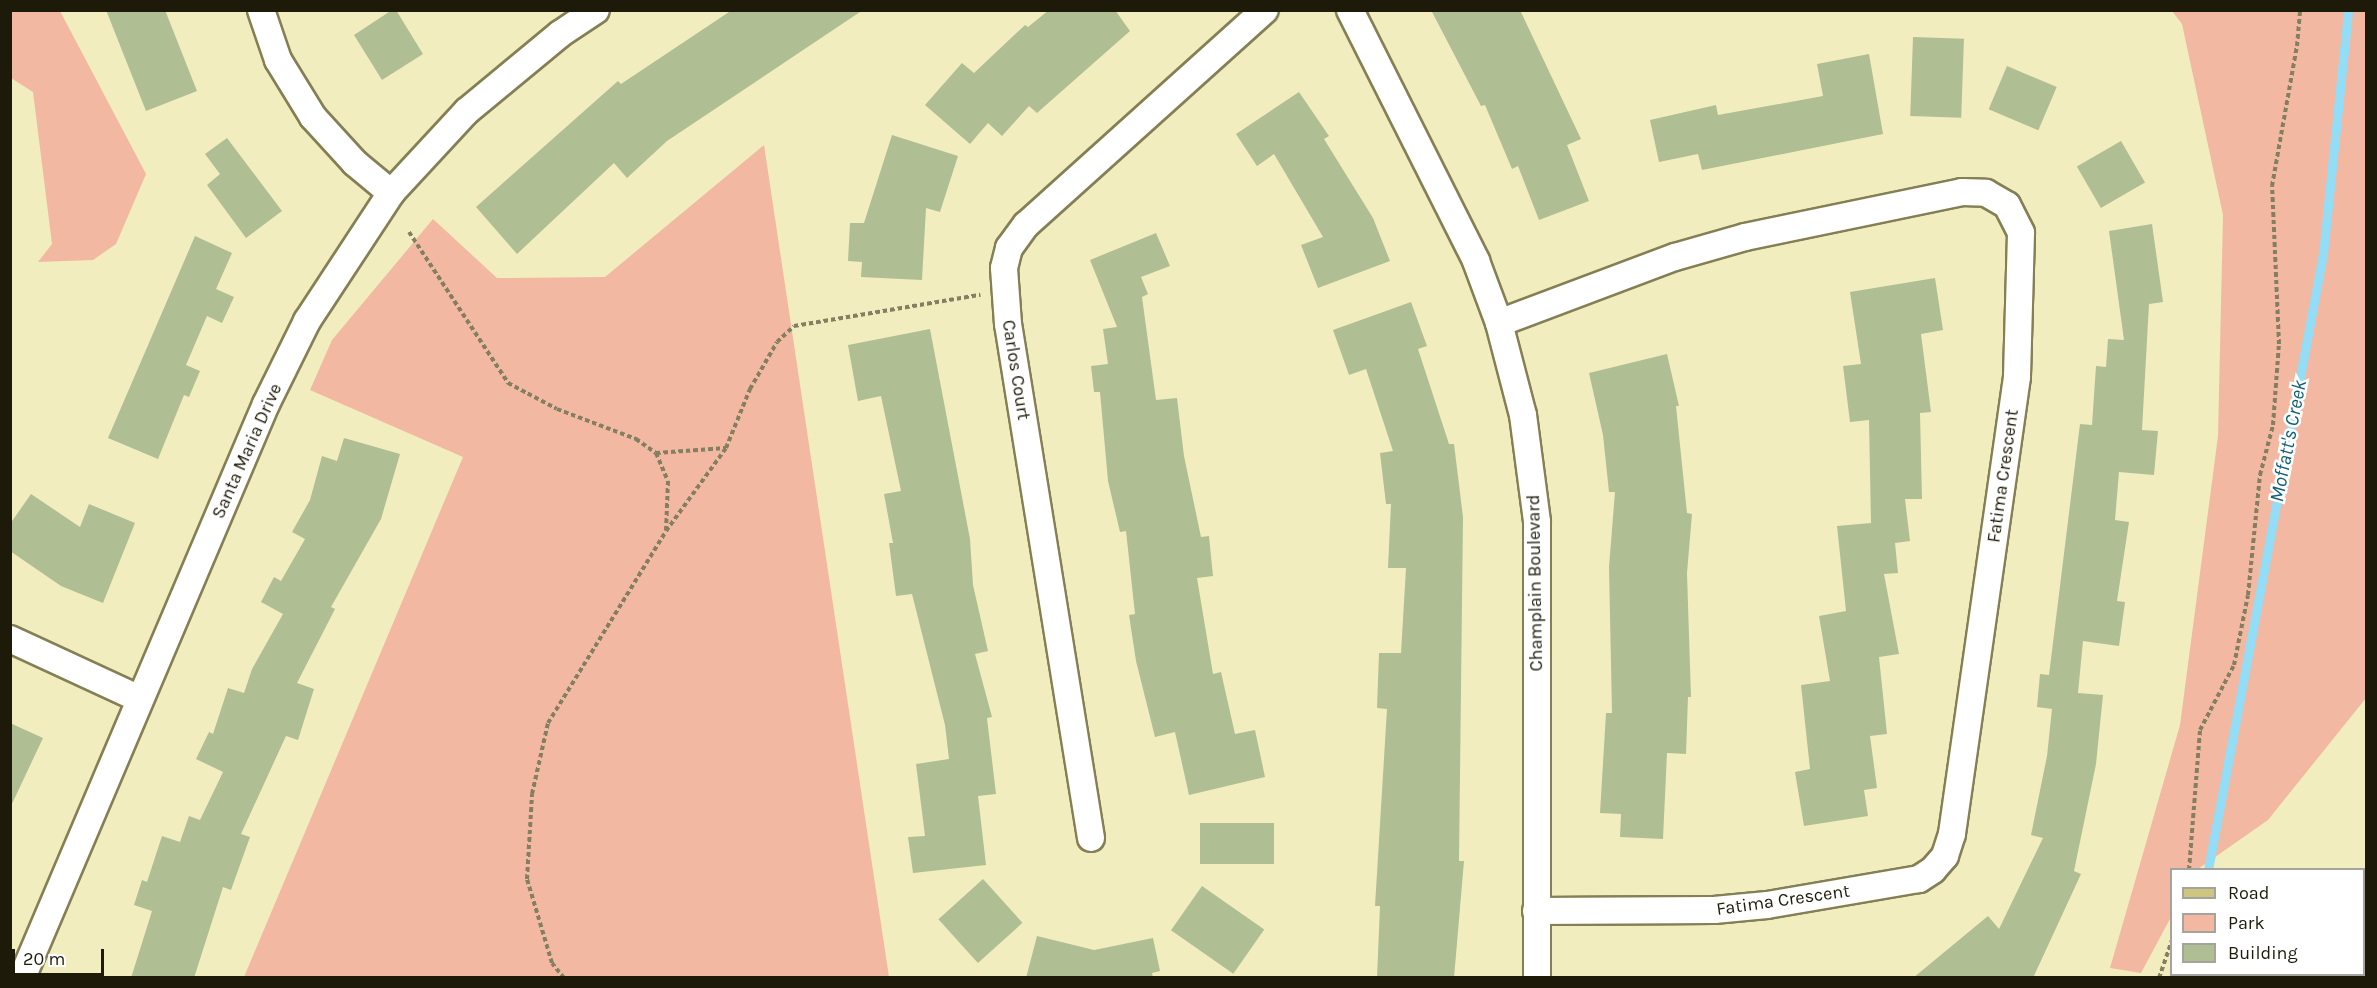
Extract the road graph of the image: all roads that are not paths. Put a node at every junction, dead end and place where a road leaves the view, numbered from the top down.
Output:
1 (261, 10) edge
2 (596, 10) edge
3 (1265, 10) edge
4 (1350, 10) edge
5 (392, 193) junction
6 (1499, 323) junction
7 (10, 639) edge
8 (140, 699) junction
9 (1091, 838) dead end
10 (1536, 911) junction
11 (22, 978) edge
12 (1537, 978) edge

1 - 5 street
2 - 5 street, Santa Maria Drive
3 - 9 street, Carlos Court
4 - 6 street, Champlain Boulevard
5 - 8 street, Santa Maria Drive
6 - 10 street, Champlain Boulevard
6 - 10 street, Fatima Crescent
7 - 8 street
8 - 11 street, Santa Maria Drive
10 - 12 street, Champlain Boulevard

